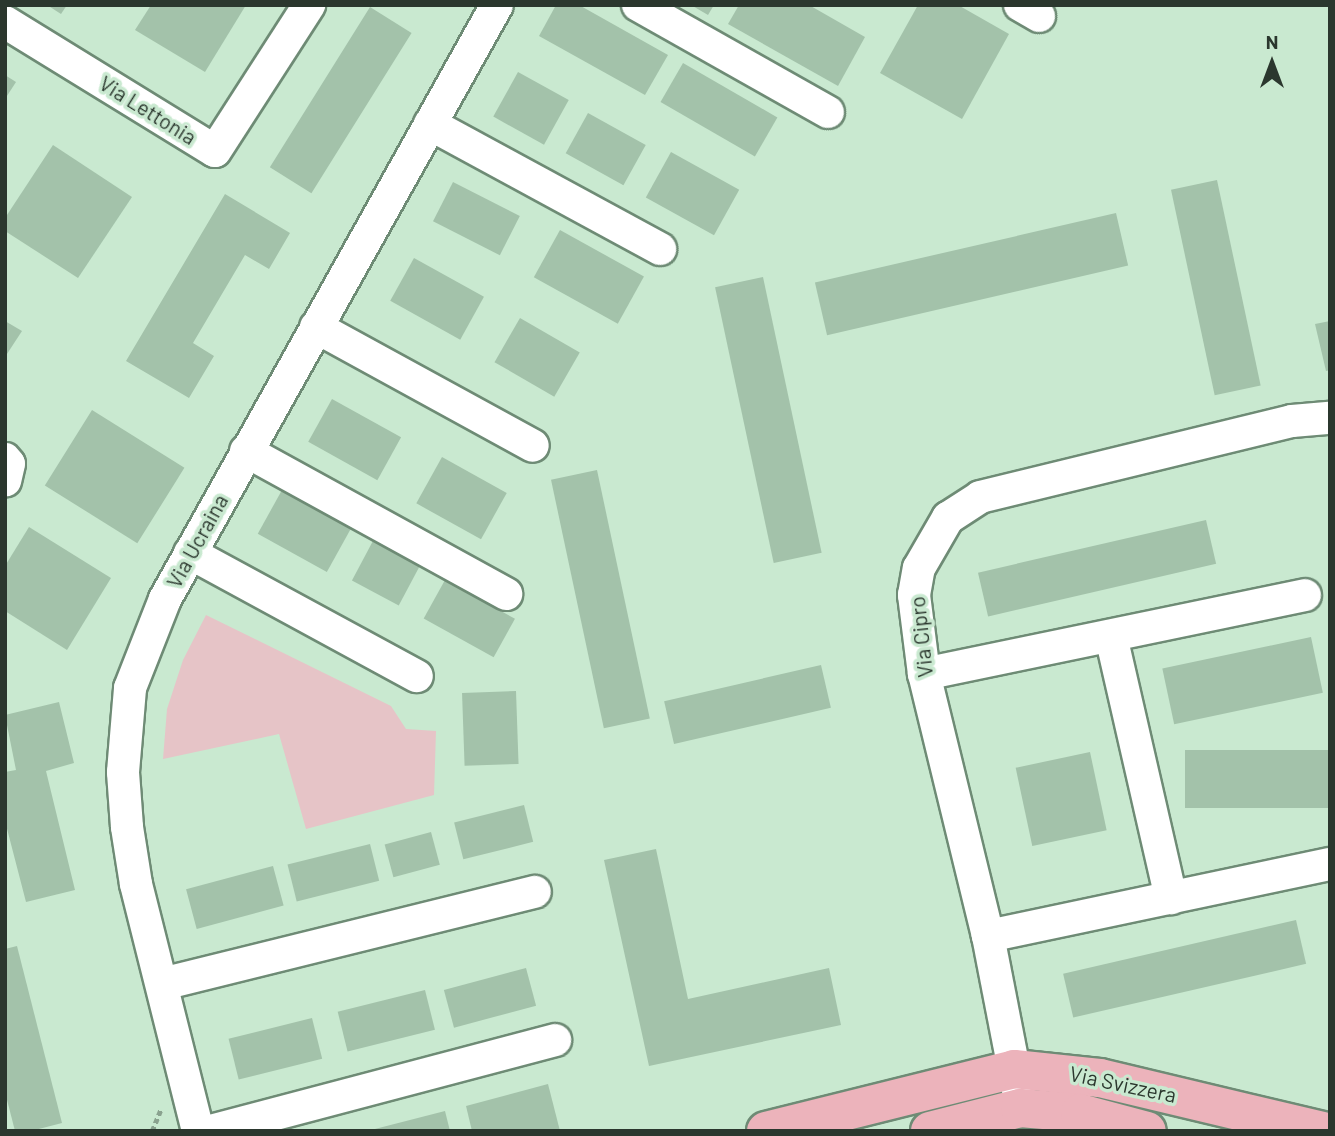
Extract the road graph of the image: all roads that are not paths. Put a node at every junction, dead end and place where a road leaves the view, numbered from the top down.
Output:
1 (309, 5) edge
2 (497, 5) edge
3 (638, 5) edge
4 (5, 22) edge
5 (828, 112) dead end
6 (430, 124) junction
7 (660, 249) dead end
8 (316, 327) junction
9 (1330, 418) edge
10 (533, 446) dead end
11 (246, 451) junction
12 (5, 459) edge
13 (5, 481) edge
14 (190, 552) junction
15 (506, 594) dead end
16 (1305, 594) dead end
17 (1111, 636) junction
18 (924, 674) junction
19 (417, 676) dead end
20 (1330, 864) edge
21 (535, 892) dead end
22 (1171, 898) junction
23 (988, 936) junction
24 (162, 984) junction
25 (555, 1040) dead end
26 (1014, 1069) junction
27 (922, 1093) junction
28 (1020, 1108) junction
29 (198, 1131) edge
30 (211, 1131) edge
31 (766, 1131) edge
32 (931, 1131) edge
33 (1147, 1131) edge
34 (1323, 1131) edge

1 - 4 street, Via Lettonia
2 - 6 street, Via Ucraina
3 - 5 street
6 - 7 street
6 - 8 street, Via Ucraina
8 - 10 street
8 - 11 street, Via Ucraina
9 - 18 street, Via Cipro
11 - 14 street, Via Ucraina
11 - 15 street
12 - 13 street
14 - 19 street
14 - 24 street, Via Ucraina
16 - 17 street
17 - 18 street
17 - 22 street
18 - 23 street, Via Cipro
20 - 22 street
21 - 24 street
22 - 23 street
23 - 26 street, Via Cipro
24 - 29 street, Via Ucraina
25 - 30 street
26 - 27 main road, Via Svizzera
26 - 28 street, Via Cipro
26 - 34 main road, Via Svizzera
27 - 31 main road, Via Svizzera
27 - 32 street, Via Svizzera
28 - 32 main road, Via Svizzera
28 - 33 main road, Via Svizzera

